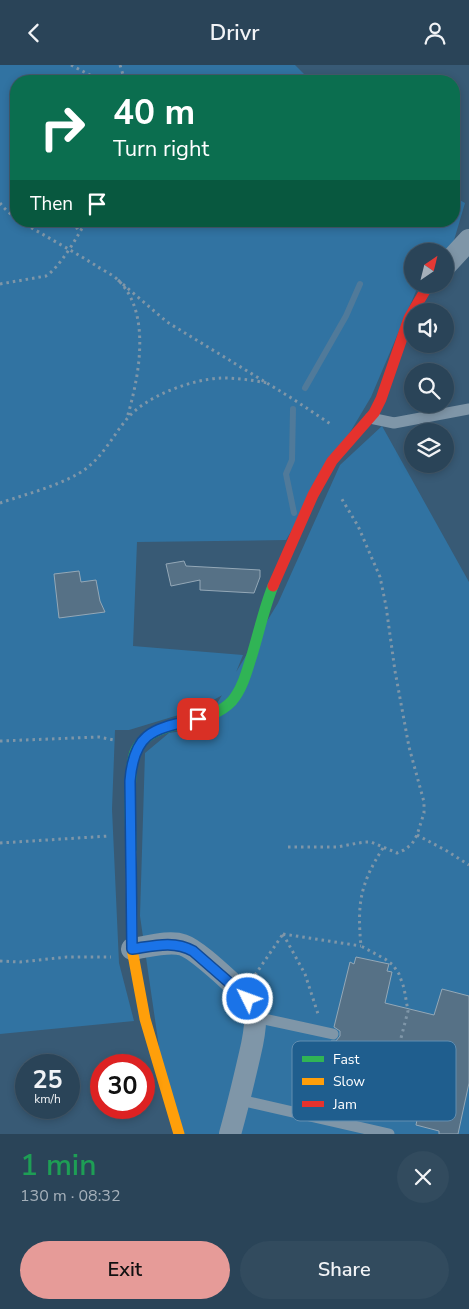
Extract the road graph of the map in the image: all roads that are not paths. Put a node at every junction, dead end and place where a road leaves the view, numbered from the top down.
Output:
1 (469, 241) edge
2 (454, 257) edge
3 (423, 293) edge
4 (469, 409) edge
5 (370, 418) junction
6 (133, 954) junction
7 (255, 1017) junction
8 (329, 1033) road end
9 (240, 1100) junction
10 (292, 1112) edge
11 (332, 1121) edge
12 (179, 1134) edge
13 (230, 1134) edge
14 (389, 1134) edge

1 - 2 street
3 - 5 street
4 - 5 lane
5 - 6 street
6 - 7 street
6 - 12 street
7 - 8 lane
7 - 9 street
9 - 10 lane
9 - 13 street
11 - 14 lane

